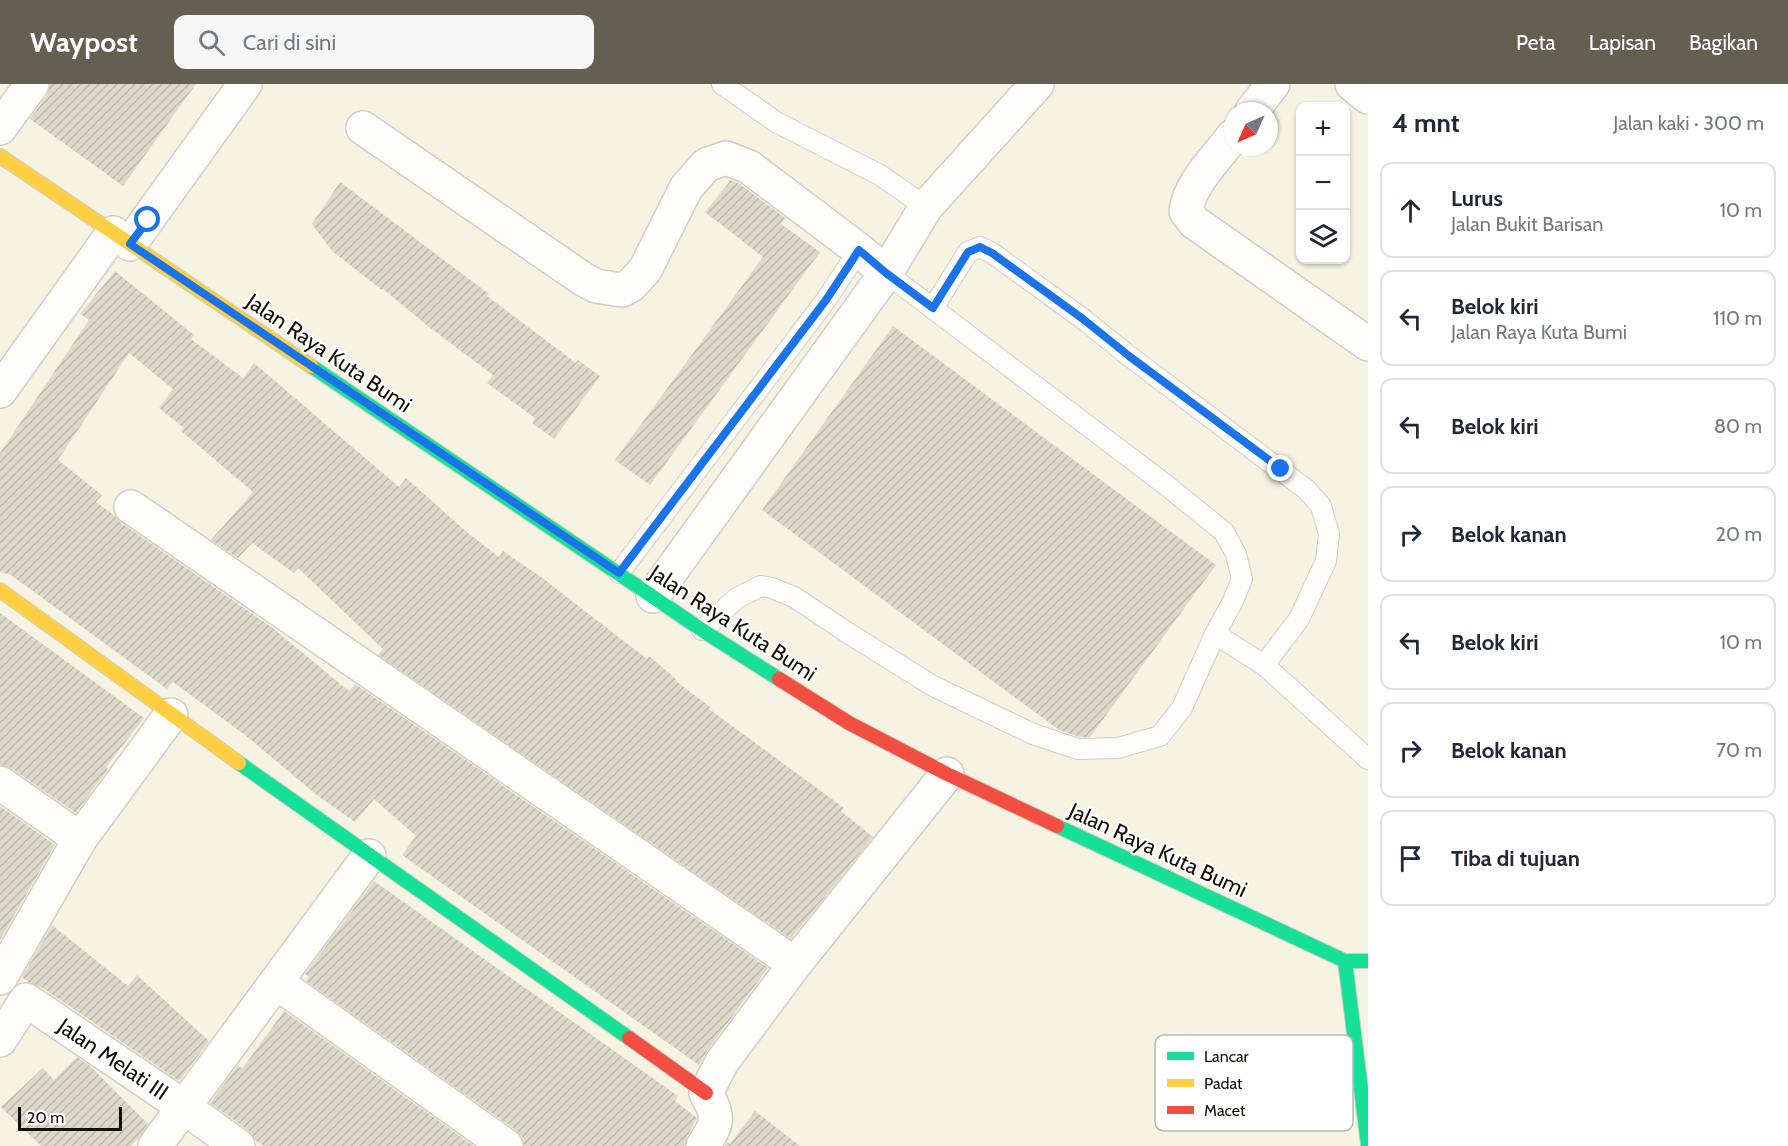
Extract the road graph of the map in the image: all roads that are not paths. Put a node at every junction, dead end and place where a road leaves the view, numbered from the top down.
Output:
1 (32, 84) edge
2 (722, 84) edge
3 (1037, 84) edge
4 (1273, 84) edge
5 (1352, 84) edge
6 (234, 88) edge
7 (1368, 97) edge
8 (1259, 102) edge
9 (0, 128) edge
10 (363, 128) dead end
11 (1224, 148) edge
12 (0, 156) edge
13 (927, 207) junction
14 (122, 238) junction
15 (859, 250) junction
16 (886, 273) junction
17 (933, 308) junction
18 (1368, 344) edge
19 (2, 384) edge
20 (131, 507) dead end
21 (619, 573) junction
22 (0, 590) edge
23 (652, 596) junction
24 (702, 630) junction
25 (1215, 634) junction
26 (1264, 665) junction
27 (171, 715) junction
28 (1368, 759) edge
29 (947, 774) junction
30 (0, 783) edge
31 (80, 839) junction
32 (369, 856) junction
33 (1345, 960) junction
34 (1368, 961) edge
35 (795, 964) junction
36 (1, 976) edge
37 (276, 982) junction
38 (0, 1040) edge
39 (706, 1093) junction
40 (184, 1107) junction
41 (1368, 1145) edge
42 (155, 1146) edge
43 (238, 1146) edge
44 (506, 1146) edge
45 (703, 1146) edge

1 - 9 street
2 - 13 lane
3 - 13 street
4 - 8 street
5 - 7 street
6 - 14 street
10 - 15 street
11 - 18 street
12 - 14 street, Jalan Raya Kuta Bumi
13 - 16 street
14 - 19 street
14 - 21 street, Jalan Raya Kuta Bumi
15 - 16 street
15 - 21 lane
16 - 17 lane
16 - 23 street
17 - 25 lane
17 - 26 lane
20 - 35 street
21 - 23 street, Jalan Raya Kuta Bumi
22 - 27 street
23 - 24 street, Jalan Raya Kuta Bumi
24 - 25 lane
24 - 29 street, Jalan Raya Kuta Bumi
25 - 26 lane
26 - 28 lane
27 - 31 street
27 - 32 street
29 - 33 street, Jalan Raya Kuta Bumi
29 - 35 street
30 - 31 street
31 - 36 street
32 - 37 street
32 - 39 street
33 - 34 street, Jalan Raya Kuta Bumi
33 - 41 street
35 - 39 street
37 - 40 street
37 - 44 street
38 - 40 street, Jalan Melati III
39 - 45 street
40 - 42 street
40 - 43 street, Jalan Melati III

